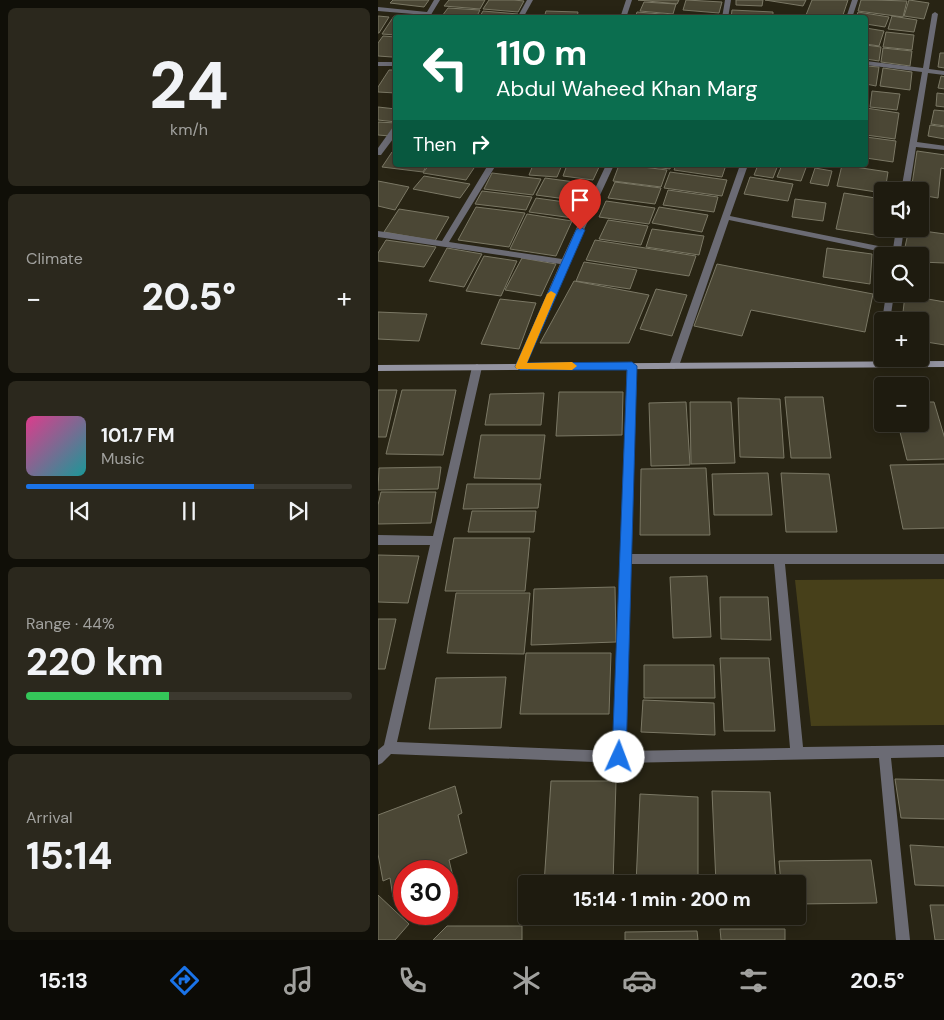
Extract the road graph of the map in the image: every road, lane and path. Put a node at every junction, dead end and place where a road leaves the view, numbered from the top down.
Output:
1 (437, 0) edge
2 (530, 0) edge
3 (629, 0) edge
4 (728, 0) edge
5 (855, 0) edge
6 (378, 9) edge
7 (935, 14) dead end
8 (420, 15) edge
9 (428, 15) edge
10 (522, 15) edge
11 (624, 15) edge
12 (725, 15) edge
13 (850, 15) edge
14 (868, 62) edge
15 (380, 64) edge
16 (393, 64) edge
17 (925, 70) junction
18 (378, 72) edge
19 (944, 73) edge
20 (393, 133) edge
21 (913, 144) junction
22 (944, 148) edge
23 (378, 152) edge
24 (491, 167) edge
25 (609, 167) edge
26 (743, 167) edge
27 (907, 182) edge
28 (725, 217) junction
29 (378, 234) edge
30 (444, 244) junction
31 (874, 249) edge
32 (565, 262) junction
33 (874, 364) edge
34 (929, 364) edge
35 (944, 364) edge
36 (632, 366) junction
37 (674, 366) junction
38 (477, 367) junction
39 (520, 367) junction
40 (378, 368) edge
41 (378, 540) edge
42 (437, 541) junction
43 (625, 559) junction
44 (779, 559) junction
45 (944, 559) edge
46 (389, 748) junction
47 (884, 751) junction
48 (944, 751) edge
49 (797, 753) junction
50 (619, 757) junction
51 (378, 760) edge
52 (903, 940) edge

1 - 9 street
2 - 10 street
3 - 11 street
4 - 12 street
5 - 13 street
6 - 8 street
7 - 17 street
14 - 17 street
15 - 16 street
15 - 18 street
17 - 19 street
17 - 21 street
20 - 23 street
21 - 22 street
21 - 27 street
24 - 30 street
25 - 32 street
26 - 28 street
28 - 31 street
28 - 37 street
29 - 30 street
30 - 32 street
32 - 39 street
33 - 37 street
34 - 35 street
36 - 37 street
36 - 39 street
36 - 43 street
38 - 39 street
38 - 40 street
38 - 42 street
41 - 42 street
42 - 46 street
43 - 44 street
43 - 50 street
44 - 45 street
44 - 49 street
46 - 50 street
46 - 51 street
47 - 48 street
47 - 49 street
47 - 52 street
49 - 50 street

